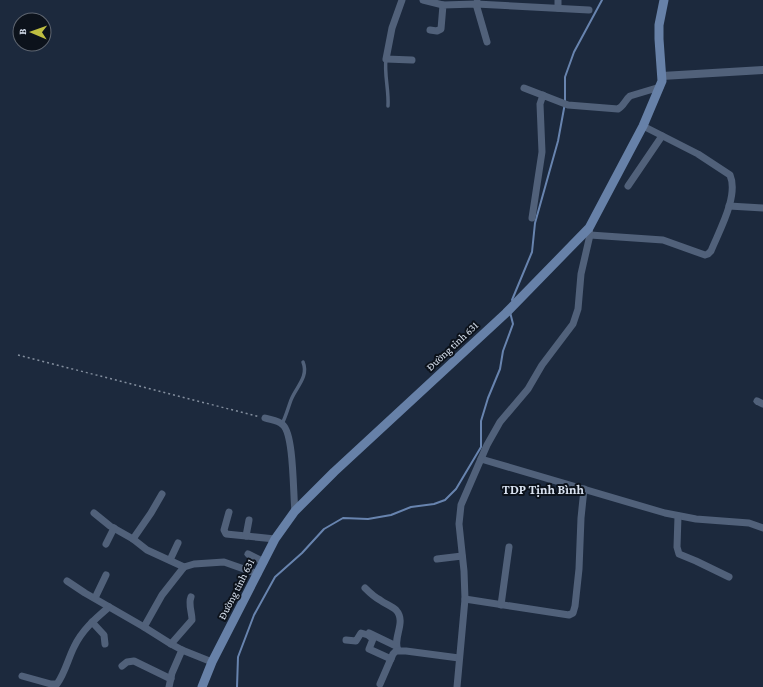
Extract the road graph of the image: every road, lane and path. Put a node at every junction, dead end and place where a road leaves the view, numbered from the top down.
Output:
1 (402, 0) edge
2 (422, 0) edge
3 (558, 0) edge
4 (664, 0) edge
5 (476, 2) edge
6 (443, 4) junction
7 (558, 8) junction
8 (589, 10) dead end
9 (430, 30) dead end
10 (487, 42) dead end
11 (386, 59) junction
12 (412, 60) dead end
13 (763, 70) edge
14 (662, 76) junction
15 (660, 87) junction
16 (524, 88) dead end
17 (543, 95) junction
18 (388, 106) dead end
19 (643, 126) junction
20 (662, 136) junction
21 (628, 186) dead end
22 (730, 206) junction
23 (763, 208) edge
24 (532, 218) dead end
25 (594, 234) junction
26 (18, 355) dead end
27 (303, 362) dead end
28 (265, 418) joint
29 (282, 424) junction
30 (481, 459) junction
31 (584, 489) junction
32 (162, 494) dead end
33 (298, 508) junction
34 (94, 512) dead end
35 (229, 512) dead end
36 (678, 516) junction
37 (249, 520) dead end
38 (114, 528) junction
39 (763, 528) edge
40 (246, 536) junction
41 (133, 539) junction
42 (275, 539) junction
43 (178, 543) dead end
44 (106, 544) dead end
45 (509, 547) dead end
46 (248, 554) dead end
47 (457, 557) junction
48 (437, 559) dead end
49 (170, 560) junction
50 (264, 562) junction
51 (184, 567) junction
52 (258, 574) junction
53 (106, 575) dead end
54 (729, 577) dead end
55 (67, 581) dead end
56 (365, 588) dead end
57 (191, 597) dead end
58 (95, 598) junction
59 (464, 599) junction
60 (501, 605) junction
61 (109, 607) junction
62 (92, 622) junction
63 (144, 627) junction
64 (369, 633) dead end
65 (346, 640) dead end
66 (105, 644) dead end
67 (171, 644) junction
68 (397, 648) junction
69 (182, 650) junction
70 (454, 657) junction
71 (391, 659) junction
72 (212, 662) junction
73 (122, 666) dead end
74 (22, 676) dead end
75 (171, 679) junction
76 (380, 684) dead end
77 (54, 685) edge
78 (169, 687) edge
79 (202, 687) edge
80 (457, 687) edge

1 - 11 street
2 - 6 street
3 - 7 street
4 - 14 main road, Đường tỉnh 631
5 - 6 street
5 - 7 street
5 - 10 street
6 - 9 street
7 - 8 street
11 - 12 street
11 - 18 lane
13 - 14 street
14 - 15 main road, Đường tỉnh 631
15 - 17 street
15 - 19 main road, Đường tỉnh 631
16 - 17 street
17 - 24 street
19 - 20 street
19 - 25 main road, Đường tỉnh 631
20 - 21 street
20 - 22 street
22 - 23 street
22 - 25 street
25 - 30 street
25 - 33 main road, Đường tỉnh 631
26 - 28 path
27 - 29 lane
28 - 29 street
29 - 33 street
30 - 31 street
30 - 47 street
31 - 36 street
31 - 60 street
32 - 41 street
33 - 42 main road, Đường tỉnh 631
34 - 38 street
35 - 40 street
36 - 39 street
36 - 54 street
37 - 40 street
38 - 41 street
38 - 44 street
40 - 42 street
41 - 49 street
42 - 50 main road, Đường tỉnh 631
43 - 49 street
45 - 60 street
46 - 50 street
47 - 48 street
47 - 59 street
49 - 51 street
50 - 52 main road, Đường tỉnh 631
51 - 52 street
51 - 63 street
52 - 72 main road, Đường tỉnh 631
53 - 58 street
55 - 58 street
56 - 68 street
57 - 67 street
58 - 61 street
59 - 60 street
59 - 70 street
61 - 62 street
61 - 63 street
62 - 66 street
62 - 77 street
63 - 67 street
64 - 68 street
65 - 71 street
67 - 69 street
68 - 70 street
68 - 71 street
69 - 72 street
69 - 75 street
70 - 80 street
71 - 76 street
72 - 79 main road, Đường tỉnh 631
73 - 75 street
74 - 77 street
75 - 78 street

